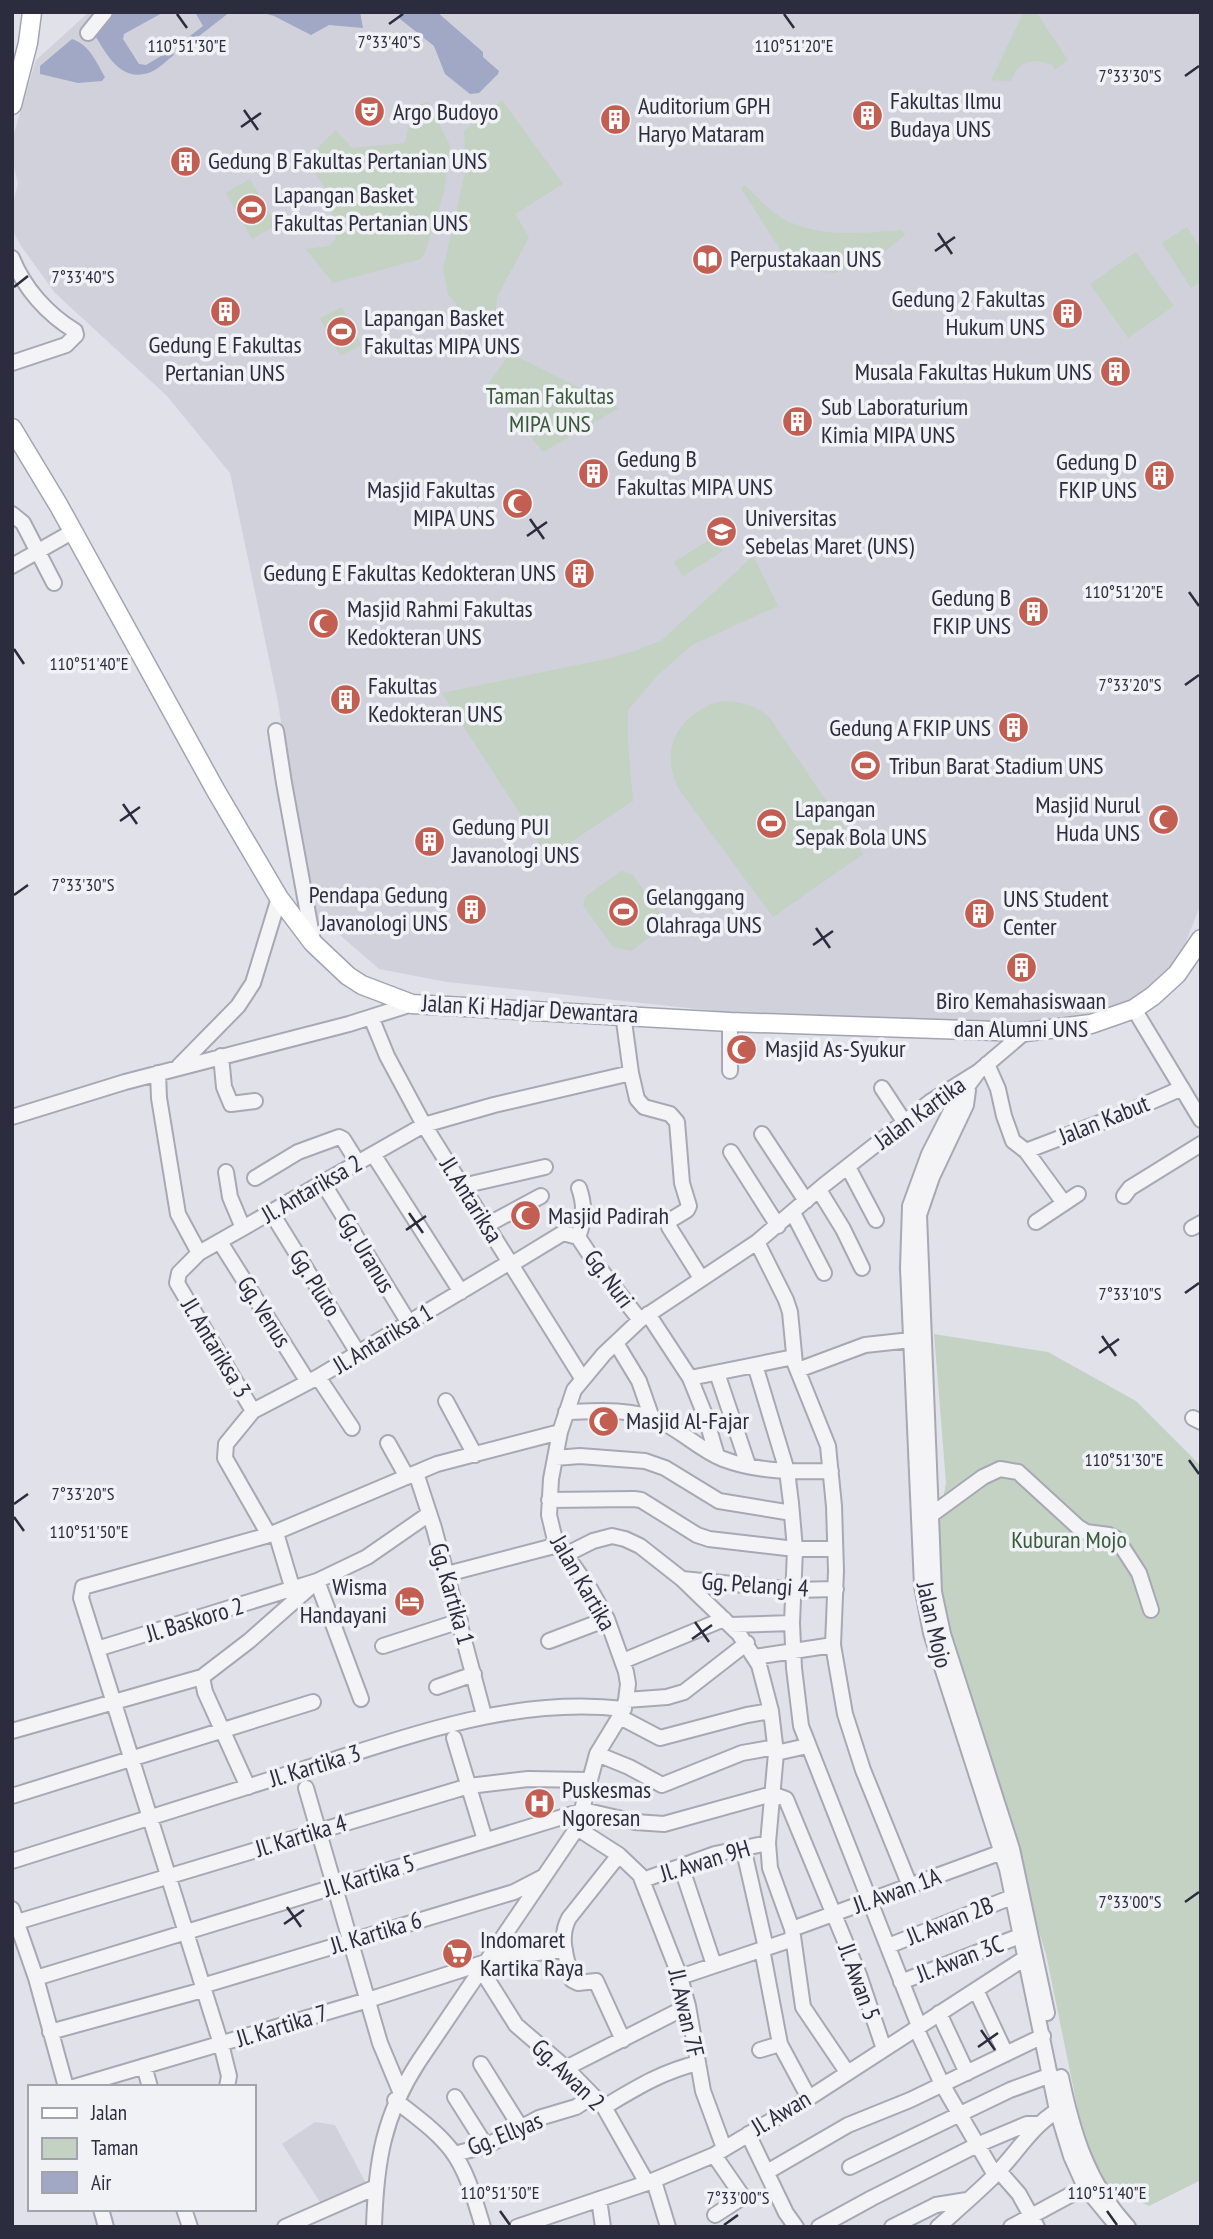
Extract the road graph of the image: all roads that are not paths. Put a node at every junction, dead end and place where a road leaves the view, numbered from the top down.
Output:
1 (32, 12) edge
2 (105, 12) edge
3 (88, 33) dead end
4 (12, 105) edge
5 (12, 258) edge
6 (12, 363) edge
7 (12, 428) edge
8 (12, 514) edge
9 (72, 532) junction
10 (39, 552) junction
11 (12, 566) edge
12 (54, 583) dead end
13 (276, 732) dead end
14 (279, 898) junction
15 (1201, 939) edge
16 (313, 943) junction
17 (412, 1004) junction
18 (1134, 1009) junction
19 (623, 1014) junction
20 (371, 1017) junction
21 (730, 1021) junction
22 (1025, 1032) junction
23 (221, 1056) junction
24 (177, 1068) junction
25 (983, 1068) junction
26 (730, 1071) dead end
27 (158, 1073) junction
28 (631, 1073) junction
29 (882, 1088) dead end
30 (968, 1088) junction
31 (1182, 1088) junction
32 (255, 1101) dead end
33 (1197, 1104) edge
34 (12, 1117) edge
35 (1201, 1120) edge
36 (905, 1122) junction
37 (424, 1125) junction
38 (762, 1134) dead end
39 (1201, 1144) edge
40 (1026, 1151) junction
41 (731, 1152) dead end
42 (373, 1154) junction
43 (359, 1163) junction
44 (545, 1167) dead end
45 (848, 1167) junction
46 (226, 1172) dead end
47 (255, 1178) dead end
48 (323, 1183) junction
49 (462, 1186) junction
50 (579, 1188) dead end
51 (819, 1190) junction
52 (1078, 1194) dead end
53 (541, 1196) dead end
54 (1124, 1196) dead end
55 (806, 1201) junction
56 (1064, 1203) junction
57 (271, 1212) junction
58 (793, 1213) junction
59 (876, 1220) dead end
60 (1036, 1222) dead end
61 (487, 1225) junction
62 (778, 1226) junction
63 (243, 1228) junction
64 (578, 1237) junction
65 (220, 1242) junction
66 (757, 1242) junction
67 (199, 1254) junction
68 (511, 1263) junction
69 (862, 1268) dead end
70 (824, 1273) dead end
71 (701, 1278) junction
72 (461, 1292) junction
73 (644, 1317) junction
74 (409, 1324) junction
75 (911, 1340) junction
76 (616, 1343) junction
77 (358, 1353) junction
78 (796, 1363) junction
79 (755, 1365) junction
80 (717, 1373) junction
81 (582, 1378) junction
82 (690, 1378) junction
83 (313, 1380) junction
84 (446, 1401) dead end
85 (253, 1410) junction
86 (566, 1412) junction
87 (652, 1418) junction
88 (352, 1428) dead end
89 (560, 1432) junction
90 (922, 1433) junction
91 (388, 1443) dead end
92 (475, 1455) junction
93 (717, 1456) junction
94 (555, 1458) junction
95 (748, 1465) junction
96 (787, 1471) junction
97 (831, 1471) junction
98 (412, 1475) junction
99 (549, 1500) junction
100 (792, 1513) junction
101 (429, 1514) junction
102 (931, 1514) junction
103 (273, 1534) junction
104 (795, 1549) junction
105 (835, 1549) junction
106 (561, 1550) junction
107 (447, 1574) junction
108 (682, 1580) junction
109 (317, 1581) junction
110 (836, 1589) junction
111 (293, 1590) junction
112 (793, 1590) junction
113 (1151, 1610) dead end
114 (607, 1619) junction
115 (460, 1621) junction
116 (727, 1622) junction
117 (792, 1623) junction
118 (549, 1641) dead end
119 (747, 1643) junction
120 (832, 1645) junction
121 (383, 1646) dead end
122 (97, 1649) junction
123 (793, 1651) junction
124 (755, 1657) junction
125 (623, 1661) junction
126 (474, 1674) junction
127 (202, 1677) junction
128 (437, 1686) dead end
129 (361, 1699) dead end
130 (313, 1702) dead end
131 (114, 1703) junction
132 (624, 1709) junction
133 (771, 1711) junction
134 (484, 1715) junction
135 (222, 1730) junction
136 (12, 1731) edge
137 (454, 1738) dead end
138 (807, 1746) junction
139 (776, 1750) junction
140 (597, 1754) junction
141 (131, 1760) junction
142 (590, 1780) junction
143 (469, 1786) junction
144 (248, 1787) junction
145 (306, 1788) dead end
146 (772, 1794) junction
147 (12, 1796) edge
148 (582, 1810) junction
149 (150, 1817) junction
150 (578, 1828) junction
151 (319, 1830) junction
152 (485, 1840) junction
153 (768, 1843) junction
154 (743, 1847) junction
155 (1002, 1852) junction
156 (619, 1855) junction
157 (12, 1861) edge
158 (681, 1866) junction
159 (547, 1874) junction
160 (169, 1876) junction
161 (643, 1880) junction
162 (910, 1886) junction
163 (336, 1887) junction
164 (1012, 1897) junction
165 (871, 1901) junction
166 (835, 1914) junction
167 (14, 1916) edge
168 (186, 1933) junction
169 (792, 1934) junction
170 (1020, 1936) junction
171 (351, 1940) junction
172 (888, 1946) junction
173 (764, 1949) junction
174 (565, 1950) junction
175 (1030, 1956) junction
176 (487, 1963) junction
177 (714, 1965) junction
178 (680, 1977) junction
179 (36, 1979) junction
180 (901, 1982) junction
181 (203, 1988) junction
182 (976, 1990) junction
183 (368, 2000) junction
184 (688, 2006) junction
185 (939, 2013) junction
186 (917, 2027) junction
187 (50, 2032) junction
188 (1043, 2036) junction
189 (623, 2040) junction
190 (220, 2044) junction
191 (780, 2044) junction
192 (884, 2049) junction
193 (760, 2050) dead end
194 (1006, 2054) junction
195 (698, 2063) junction
196 (481, 2064) dead end
197 (144, 2066) junction
198 (566, 2068) junction
199 (847, 2072) junction
200 (967, 2073) junction
201 (1051, 2075) junction
202 (942, 2084) junction
203 (65, 2085) edge
204 (81, 2085) edge
205 (149, 2085) edge
206 (228, 2085) edge
207 (398, 2096) junction
208 (455, 2096) dead end
209 (593, 2096) junction
210 (809, 2098) junction
211 (604, 2107) junction
212 (1062, 2107) junction
213 (960, 2115) junction
214 (1040, 2124) junction
215 (521, 2128) junction
216 (748, 2134) junction
217 (977, 2145) junction
218 (486, 2146) junction
219 (719, 2152) junction
220 (454, 2154) junction
221 (850, 2167) dead end
222 (767, 2172) junction
223 (997, 2173) junction
224 (650, 2182) junction
225 (376, 2187) junction
226 (1085, 2187) junction
227 (599, 2199) junction
228 (967, 2200) junction
229 (715, 2215) dead end
230 (1034, 2221) edge
231 (538, 2223) edge
232 (285, 2227) edge
233 (374, 2227) edge
234 (483, 2227) edge
235 (517, 2227) edge
236 (603, 2227) edge
237 (668, 2227) edge
238 (796, 2227) edge
239 (819, 2227) edge
240 (892, 2227) edge
241 (938, 2227) edge
242 (1011, 2227) edge
243 (1118, 2227) edge
244 (1128, 2227) edge

1 - 4 main road
2 - 3 street
5 - 6 street
7 - 9 main road, Jalan Ki Hadjar Dewantara
8 - 10 street
9 - 10 street
9 - 14 main road, Jalan Ki Hadjar Dewantara
10 - 11 street
10 - 12 street
13 - 16 street
14 - 16 main road, Jalan Ki Hadjar Dewantara
14 - 24 street
15 - 18 main road, Jalan Ki Hadjar Dewantara
16 - 17 main road, Jalan Ki Hadjar Dewantara
17 - 19 main road, Jalan Ki Hadjar Dewantara
17 - 20 street
18 - 22 main road, Jalan Ki Hadjar Dewantara
18 - 31 street
19 - 21 main road, Jalan Ki Hadjar Dewantara
19 - 28 street
20 - 23 street
20 - 37 street, Jl. Antariksa
21 - 22 main road, Jalan Ki Hadjar Dewantara
21 - 26 street
22 - 25 street, Jalan Mojo
23 - 24 street
23 - 32 street
24 - 27 street
25 - 30 street, Jalan Mojo
25 - 36 street, Jalan Kartika
25 - 40 street
27 - 34 street
27 - 67 street
28 - 37 street, Jl. Antariksa 2
28 - 71 street
29 - 36 street
30 - 75 street, Jalan Mojo
30 - 90 street
31 - 33 street
31 - 40 street, Jalan Kabut
33 - 35 street
36 - 45 street, Jalan Kartika
37 - 42 street, Jl. Antariksa 2
37 - 49 street, Jl. Antariksa
38 - 55 street
39 - 54 street
40 - 56 street
41 - 62 street
42 - 43 street, Jl. Antariksa 2
42 - 72 street
43 - 47 street
43 - 48 street, Jl. Antariksa 2
44 - 49 street
45 - 51 street, Jalan Kartika
45 - 59 street
46 - 63 street
48 - 57 street, Jl. Antariksa 2
48 - 74 street, Gg. Uranus
49 - 61 street, Jl. Antariksa
50 - 64 street
51 - 55 street, Jalan Kartika
51 - 69 street
52 - 56 street
53 - 61 street
55 - 58 street, Jalan Kartika
56 - 60 street
57 - 63 street, Jl. Antariksa 2
57 - 77 street, Gg. Pluto
58 - 62 street, Jalan Kartika
58 - 70 street
61 - 68 street, Jl. Antariksa
62 - 66 street, Jalan Kartika
63 - 65 street, Jl. Antariksa 2
64 - 68 street, Jl. Antariksa 1
64 - 73 street, Gg. Nuri
65 - 67 street, Jl. Antariksa 2
65 - 83 street, Gg. Venus
66 - 71 street, Jalan Kartika
66 - 78 street
67 - 85 street, Jl. Antariksa 3
68 - 72 street, Jl. Antariksa 1
68 - 81 street, Jl. Antariksa
71 - 73 street, Jalan Kartika
72 - 74 street, Jl. Antariksa 1
73 - 76 street, Jalan Kartika
73 - 82 street, Gg. Nuri
74 - 77 street, Jl. Antariksa 1
75 - 78 street
75 - 90 street, Jalan Mojo
76 - 81 street, Jalan Kartika
76 - 87 street
77 - 83 street, Jl. Antariksa 1
78 - 79 street
78 - 97 street
79 - 80 street
79 - 96 street
80 - 82 street
80 - 95 street
81 - 86 street, Jalan Kartika
82 - 93 street, Gg. Nuri
83 - 85 street, Jl. Antariksa 1
83 - 88 street, Gg. Venus
84 - 92 street
85 - 103 street
86 - 87 street
86 - 89 street, Jalan Kartika
87 - 93 street
89 - 92 street
89 - 94 street, Jalan Kartika
90 - 102 street
90 - 155 street, Jalan Mojo
91 - 98 street, Gg. Kartika 1
92 - 98 street
93 - 95 street
94 - 99 street, Jalan Kartika
94 - 100 street
95 - 96 street
96 - 97 street
96 - 100 street
97 - 105 street
98 - 101 street, Gg. Kartika 1
98 - 103 street
99 - 104 street
99 - 106 street, Jalan Kartika
100 - 104 street
101 - 107 street, Gg. Kartika 1
101 - 109 street
102 - 113 street
102 - 175 street
103 - 111 street
103 - 122 street
104 - 105 street
104 - 112 street
105 - 110 street
106 - 107 street, Gg. Pelangi 4
106 - 108 street, Gg. Pelangi 4
106 - 114 street, Jalan Kartika
107 - 115 street, Gg. Kartika 1
108 - 112 street, Gg. Pelangi 4
108 - 116 street
109 - 111 street, Jl. Baskoro 2
109 - 127 street
109 - 129 street
110 - 112 street, Gg. Pelangi 4
110 - 120 street
111 - 122 street, Jl. Baskoro 2
112 - 117 street
114 - 118 street
114 - 125 street, Jalan Kartika
115 - 121 street
115 - 126 street, Gg. Kartika 1
116 - 117 street
116 - 119 street
116 - 125 street
117 - 123 street
119 - 124 street
119 - 132 street
120 - 123 street
120 - 162 street
122 - 131 street
123 - 124 street
123 - 138 street
124 - 133 street
125 - 132 street, Jalan Kartika
126 - 128 street
126 - 134 street, Gg. Kartika 1
127 - 131 street
127 - 135 street
130 - 135 street
131 - 136 street
131 - 141 street
132 - 133 street
132 - 134 street, Jl. Kartika 3
132 - 140 street
133 - 139 street
134 - 144 street, Jl. Kartika 3
135 - 141 street
135 - 144 street
137 - 143 street
138 - 139 street
138 - 165 street
139 - 140 street
139 - 146 street
140 - 142 street
141 - 147 street
141 - 149 street
142 - 143 street, Jl. Kartika 4
142 - 148 street
143 - 151 street, Jl. Kartika 4
143 - 152 street
144 - 149 street, Jl. Kartika 3
145 - 151 street
146 - 148 street
146 - 153 street
146 - 166 street, Jl. Awan 5
148 - 150 street
148 - 152 street, Jl. Kartika 5
149 - 157 street, Jl. Kartika 3
149 - 160 street
150 - 156 street
150 - 159 street
151 - 160 street, Jl. Kartika 4
151 - 163 street
152 - 163 street, Jl. Kartika 5
153 - 154 street, Jl. Awan 9H
153 - 169 street
154 - 158 street, Jl. Awan 9H
154 - 173 street
155 - 162 street, Jl. Awan 1A
155 - 164 street, Jalan Mojo
156 - 161 street
156 - 174 street
158 - 161 street, Jl. Awan 9H
158 - 177 street
159 - 171 street, Jl. Kartika 6
159 - 176 street
160 - 167 street, Jl. Kartika 4
160 - 168 street
161 - 178 street, Jl. Awan 7F
162 - 165 street, Jl. Awan 1A
163 - 168 street, Jl. Kartika 5
163 - 171 street
164 - 170 street, Jalan Mojo
164 - 172 street, Jl. Awan 2B
165 - 166 street, Jl. Awan 1A
165 - 172 street
166 - 169 street, Jl. Awan 1A
166 - 192 street, Jl. Awan 5
167 - 179 street
168 - 179 street, Jl. Kartika 5
168 - 181 street
169 - 173 street, Jl. Awan 1A
169 - 199 street
170 - 175 street, Jalan Mojo
170 - 180 street, Jl. Awan 3C
171 - 181 street, Jl. Kartika 6
171 - 183 street
172 - 180 street
173 - 177 street, Jl. Awan 1A
173 - 191 street
174 - 176 street, Jl. Kartika 7
174 - 189 street
175 - 182 street, Jl. Awan
175 - 188 street, Jalan Mojo
175 - 212 street
176 - 183 street, Jl. Kartika 7
176 - 198 street, Gg. Awan 2
176 - 207 street
177 - 178 street, Jl. Awan 1A
178 - 184 street, Jl. Awan 7F
179 - 187 street
180 - 186 street
181 - 187 street, Jl. Kartika 6
181 - 190 street
182 - 185 street, Jl. Awan
182 - 194 street
183 - 190 street, Jl. Kartika 7
183 - 207 street
184 - 189 street
184 - 195 street, Jl. Awan 7F
185 - 186 street, Jl. Awan
185 - 200 street
186 - 192 street, Jl. Awan
186 - 202 street
187 - 203 street
188 - 194 street
188 - 201 street, Jalan Mojo
189 - 198 street
190 - 197 street, Jl. Kartika 7
190 - 206 street
191 - 193 street
191 - 210 street
192 - 199 street, Jl. Awan
194 - 200 street
195 - 211 street
195 - 219 street, Jl. Awan 7F
196 - 215 street
197 - 204 street, Jl. Kartika 7
197 - 205 street
198 - 209 street, Gg. Awan 2
199 - 210 street, Jl. Awan
200 - 202 street
201 - 212 street, Jalan Mojo
201 - 213 street
202 - 213 street
202 - 222 street
207 - 220 street
207 - 225 street
208 - 218 street
209 - 211 street, Gg. Awan 2
209 - 215 street, Gg. Ellyas
210 - 216 street, Jl. Awan
211 - 224 street, Gg. Awan 2
212 - 214 street
212 - 226 street, Jalan Mojo
212 - 244 street
213 - 217 street
213 - 221 street
214 - 217 street
214 - 223 street
215 - 218 street, Gg. Ellyas
216 - 219 street, Jl. Awan
216 - 222 street
217 - 223 street
217 - 239 street
218 - 220 street, Gg. Ellyas
219 - 224 street, Jl. Awan
219 - 229 street, Jl. Awan 7F
220 - 234 street
222 - 238 street
223 - 228 street
223 - 230 street
224 - 227 street, Jl. Awan
224 - 237 street, Gg. Awan 2
225 - 232 street
225 - 233 street
226 - 230 street
226 - 243 street, Jalan Mojo
227 - 231 street, Jl. Awan
227 - 236 street
228 - 240 street
228 - 241 street
230 - 242 street
231 - 235 street, Jl. Awan

